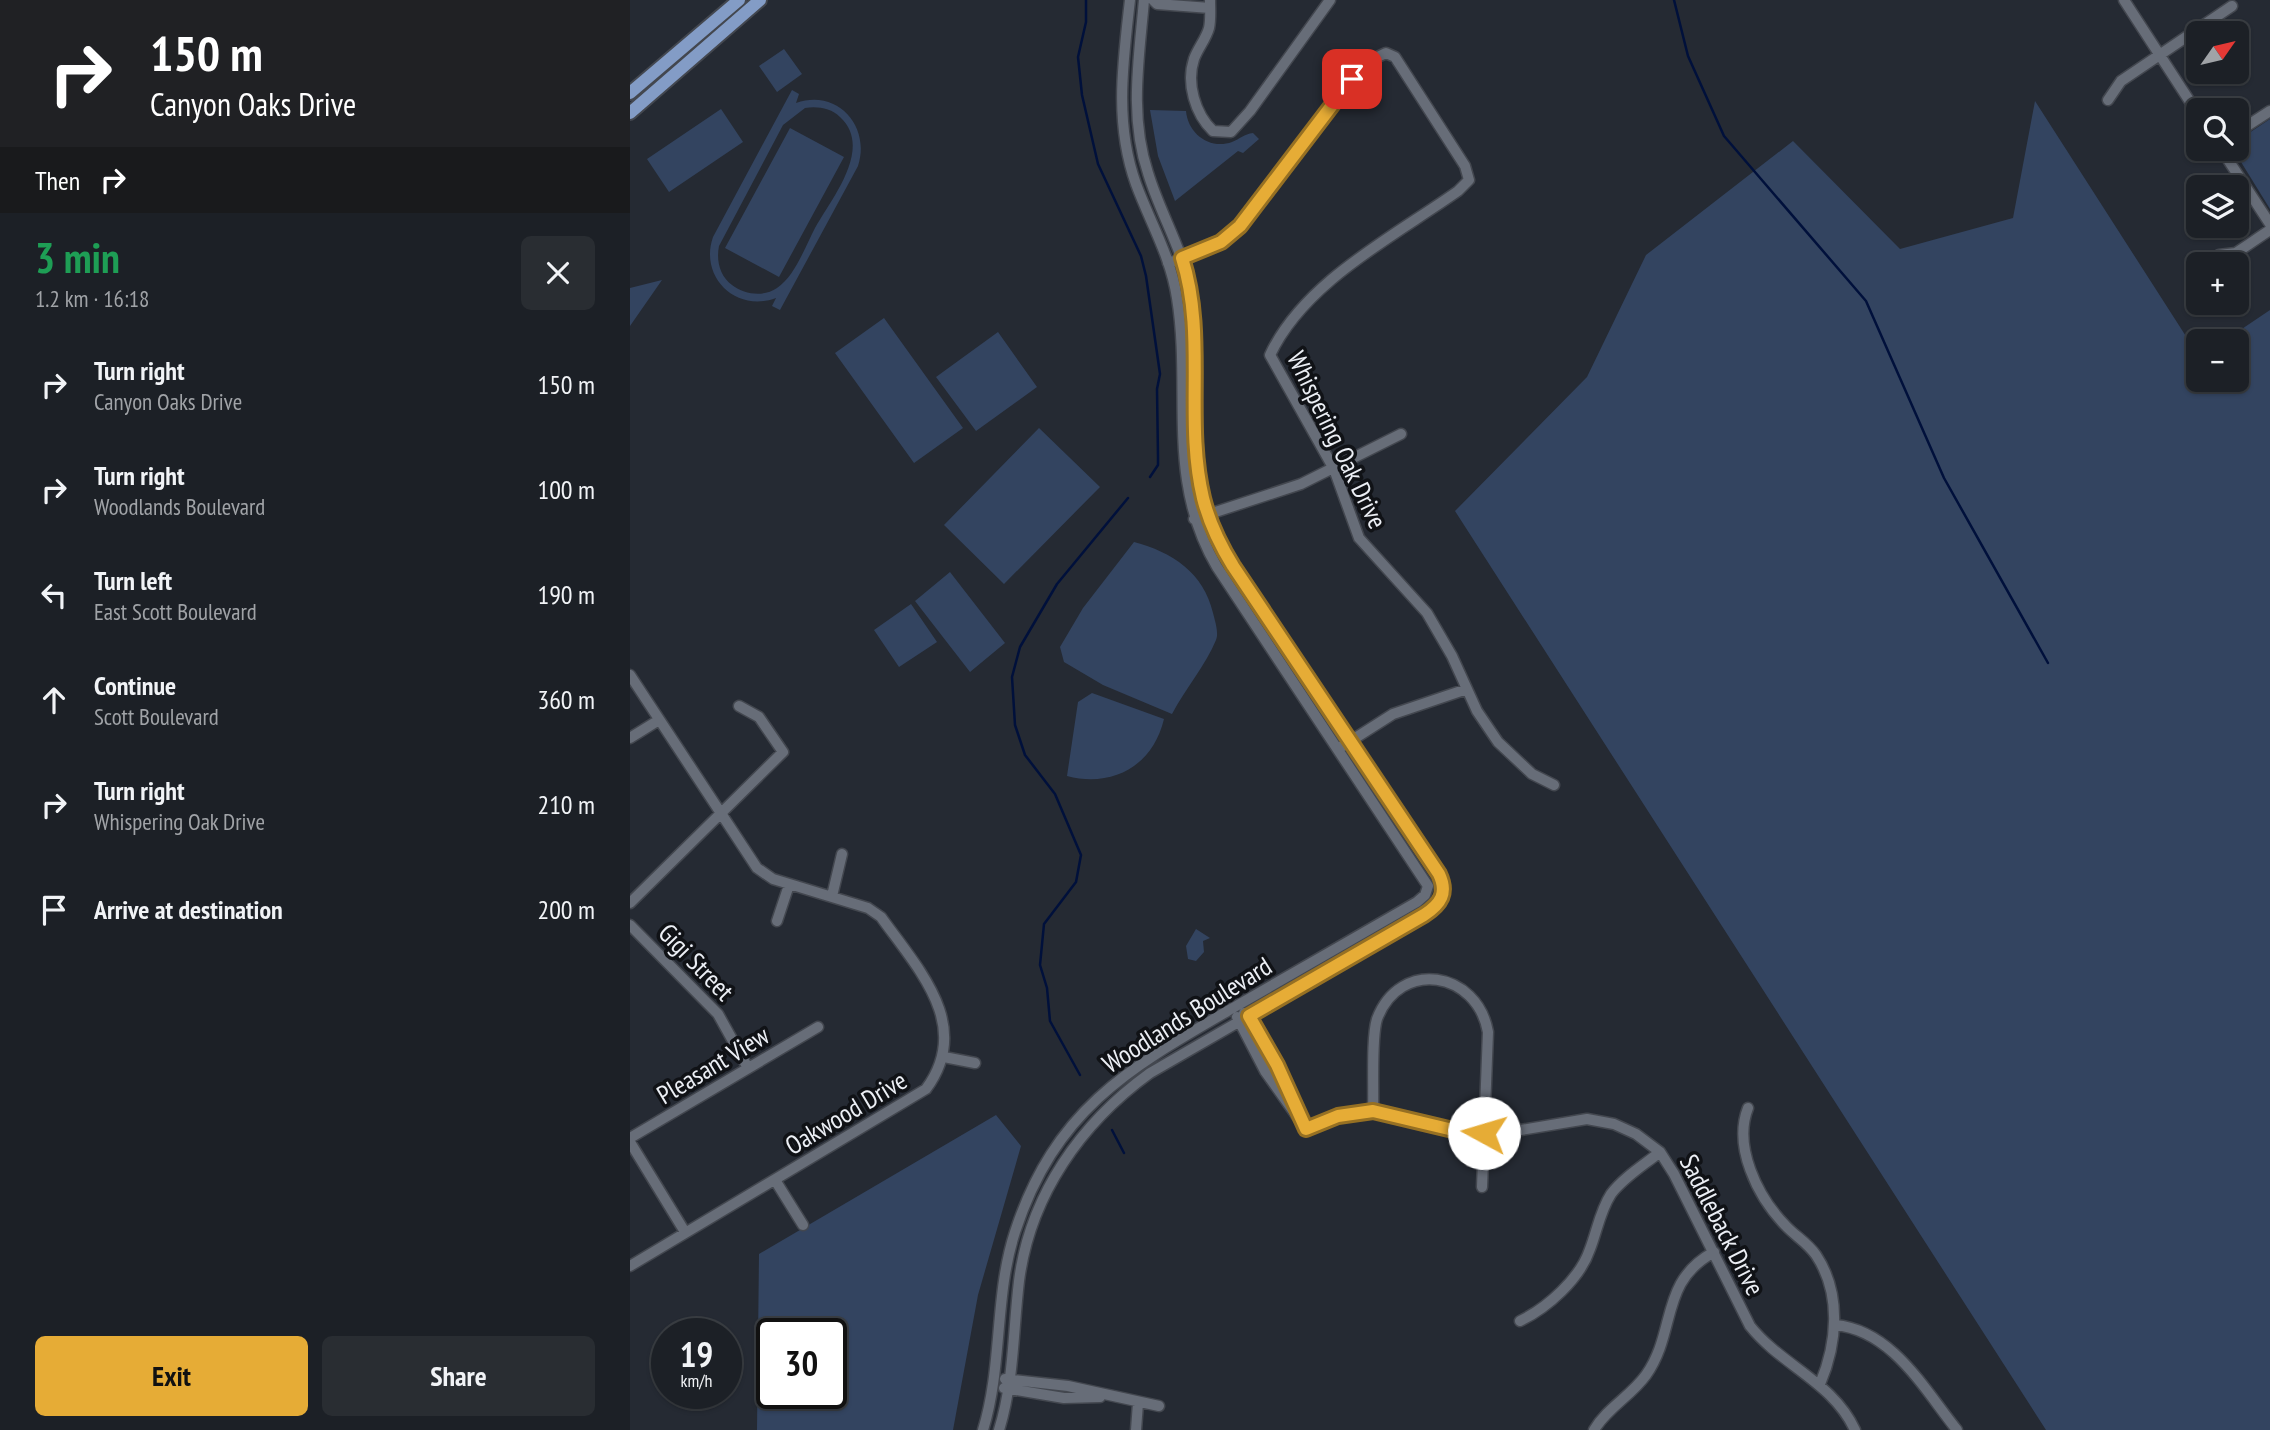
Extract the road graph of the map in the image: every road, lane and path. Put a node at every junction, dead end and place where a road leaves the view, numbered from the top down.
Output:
1 (739, 0) edge
2 (760, 0) edge
3 (1130, 0) edge
4 (1144, 0) edge
5 (1153, 0) edge
6 (1330, 0) edge
7 (2124, 0) edge
8 (1210, 4) edge
9 (2232, 6) dead end
10 (2159, 55) junction
11 (630, 93) edge
12 (2187, 98) edge
13 (2108, 100) dead end
14 (2270, 111) edge
15 (630, 113) edge
16 (2249, 125) edge
17 (2229, 161) edge
18 (2270, 224) edge
19 (2270, 230) edge
20 (2237, 252) edge
21 (1182, 258) junction
22 (1168, 263) junction
23 (1401, 434) dead end
24 (1334, 469) junction
25 (1208, 514) junction
26 (1194, 519) junction
27 (630, 675) edge
28 (1467, 689) junction
29 (738, 706) dead end
30 (659, 720) junction
31 (630, 738) edge
32 (1351, 741) junction
33 (1338, 749) junction
34 (1554, 785) dead end
35 (720, 813) junction
36 (842, 854) dead end
37 (789, 885) junction
38 (832, 896) junction
39 (630, 903) edge
40 (777, 921) dead end
41 (630, 925) edge
42 (1237, 1006) junction
43 (1249, 1016) junction
44 (1237, 1023) junction
45 (818, 1027) dead end
46 (944, 1057) junction
47 (975, 1063) dead end
48 (748, 1068) junction
49 (1748, 1108) dead end
50 (1373, 1111) junction
51 (1306, 1129) junction
52 (1484, 1133) junction
53 (630, 1140) edge
54 (1660, 1152) junction
55 (775, 1180) junction
56 (1482, 1187) dead end
57 (803, 1225) dead end
58 (685, 1232) junction
59 (1714, 1252) junction
60 (630, 1266) edge
61 (1520, 1321) dead end
62 (1835, 1325) junction
63 (1010, 1378) junction
64 (995, 1382) junction
65 (1820, 1384) junction
66 (1008, 1390) junction
67 (1107, 1397) junction
68 (1138, 1402) junction
69 (1158, 1406) dead end
70 (983, 1430) edge
71 (999, 1430) edge
72 (1136, 1430) edge
73 (1594, 1430) edge
74 (1855, 1430) edge
75 (1957, 1430) edge

1 - 11 main road
2 - 15 main road
3 - 22 street
4 - 21 street
5 - 8 street
6 - 8 street
7 - 10 street
9 - 10 street
10 - 12 street
10 - 13 street
14 - 16 street
17 - 18 street
19 - 20 street
21 - 22 street, Whispering Oak Drive
21 - 24 street, Whispering Oak Drive
21 - 25 street
22 - 26 street
23 - 24 street
24 - 25 street
24 - 28 street, Whispering Oak Drive
25 - 26 street
25 - 32 street
26 - 33 street
27 - 30 street, Oakwood Drive
28 - 32 street
28 - 34 street, Whispering Oak Drive
29 - 35 street
30 - 31 street
30 - 35 street, Oakwood Drive
32 - 33 street
32 - 43 street, Woodlands Boulevard
33 - 42 street, Woodlands Boulevard
35 - 37 street, Oakwood Drive
35 - 39 street
36 - 38 street
37 - 38 street, Oakwood Drive
37 - 40 street
38 - 46 street, Oakwood Drive
41 - 48 street, Gigi Street
42 - 43 street
42 - 44 street
42 - 64 street, Woodlands Boulevard
43 - 44 street, Woodlands Boulevard
43 - 51 street
44 - 51 street
44 - 63 street, Woodlands Boulevard
45 - 48 street, Pleasant View
46 - 47 street
46 - 55 street, Oakwood Drive
48 - 53 street, Pleasant View
49 - 62 street
50 - 51 street, Saddleback Drive
50 - 52 street, Saddleback Drive
50 - 52 street
52 - 54 street, Saddleback Drive
52 - 56 street
53 - 58 street
54 - 59 street, Saddleback Drive
54 - 61 street
55 - 57 street
55 - 58 street, Oakwood Drive
58 - 60 street, Oakwood Drive
59 - 65 street, Saddleback Drive
59 - 73 street
62 - 65 street
62 - 75 street
63 - 64 street
63 - 66 street, Woodlands Boulevard
63 - 67 street
64 - 66 street
64 - 70 street, Woodlands Boulevard
65 - 74 street, Saddleback Drive
66 - 67 street
66 - 71 street, Woodlands Boulevard
67 - 68 street
68 - 69 street
68 - 72 street

